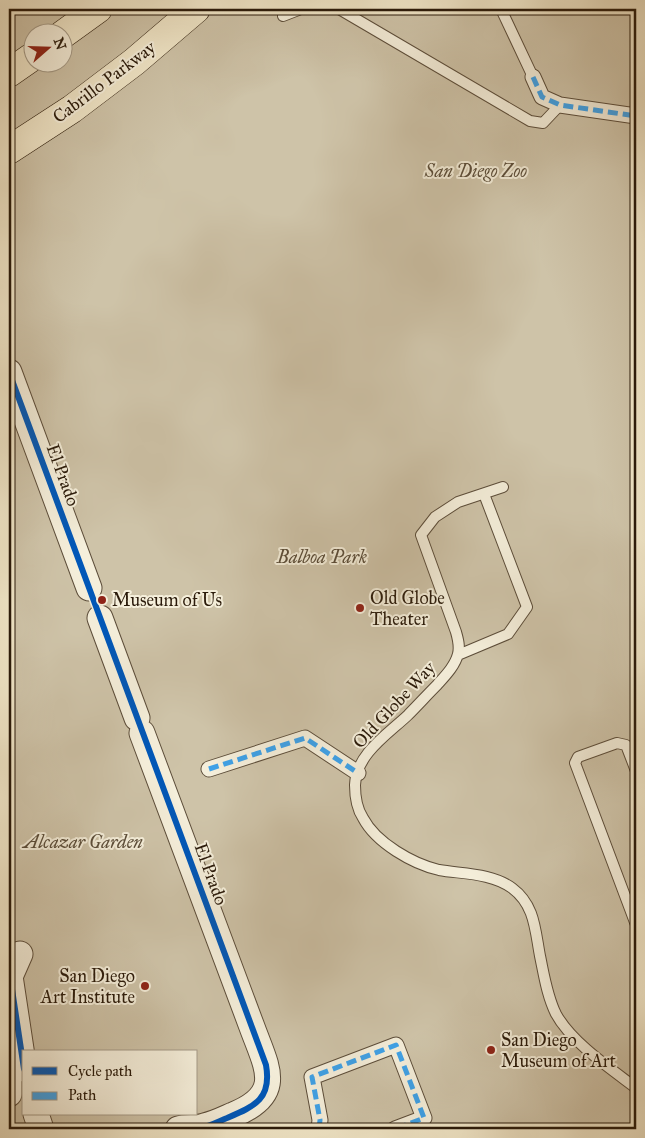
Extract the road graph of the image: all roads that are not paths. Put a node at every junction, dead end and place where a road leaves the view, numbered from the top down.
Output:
1 (98, 9) edge
2 (301, 9) edge
3 (339, 9) edge
4 (500, 9) edge
5 (194, 12) edge
6 (283, 16) dead end
7 (72, 28) edge
8 (22, 64) edge
9 (9, 73) edge
10 (533, 77) joint
11 (560, 105) junction
12 (636, 116) edge
13 (9, 150) edge
14 (9, 372) edge
15 (503, 487) dead end
16 (484, 494) junction
17 (89, 588) dead end
18 (100, 618) dead end
19 (458, 655) junction
20 (209, 769) dead end
21 (636, 771) edge
22 (358, 773) junction
23 (636, 925) edge
24 (13, 970) edge
25 (22, 1052) edge
26 (9, 1082) edge
27 (636, 1088) edge
28 (9, 1094) edge
29 (37, 1116) edge
30 (41, 1129) edge
31 (193, 1129) edge
32 (318, 1129) edge
33 (394, 1129) edge

1 - 7 highway
2 - 6 lane
3 - 11 lane
4 - 10 lane
5 - 13 highway, Cabrillo Parkway
8 - 9 highway
10 - 11 street
11 - 12 street
14 - 17 street, El Prado
15 - 16 lane
16 - 19 lane, Old Globe Way
16 - 19 lane
18 - 31 street, El Prado
19 - 22 lane, Old Globe Way
20 - 22 street
21 - 23 lane
22 - 27 lane, Old Globe Way
24 - 25 street
26 - 28 street
29 - 30 street
32 - 33 street

